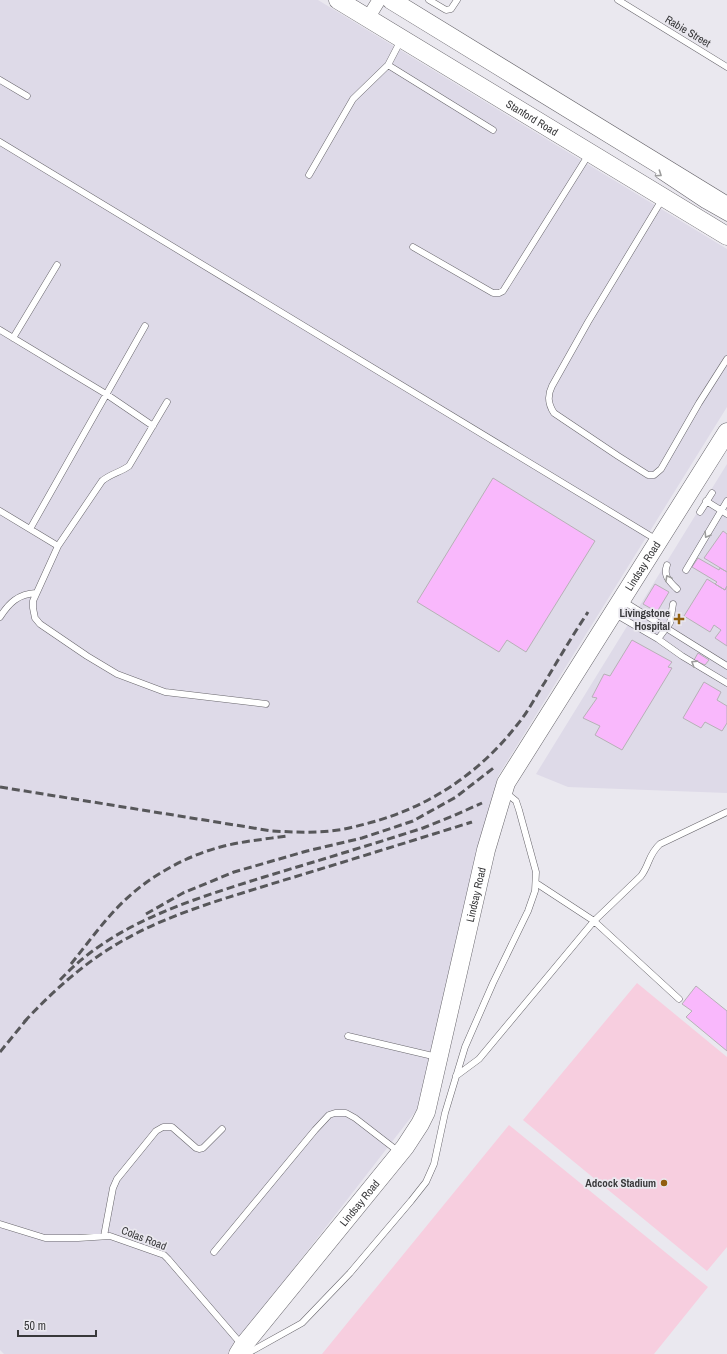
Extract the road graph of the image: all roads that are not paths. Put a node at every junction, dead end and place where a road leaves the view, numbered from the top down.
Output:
1 (338, 0) edge
2 (429, 0) edge
3 (457, 0) edge
4 (618, 0) edge
5 (377, 7) edge
6 (402, 39) junction
7 (388, 65) junction
8 (727, 66) edge
9 (0, 80) edge
10 (27, 96) dead end
11 (493, 130) dead end
12 (0, 142) edge
13 (610, 142) dead end
14 (624, 150) dead end
15 (590, 152) junction
16 (654, 171) dead end
17 (309, 176) dead end
18 (663, 197) junction
19 (727, 206) edge
20 (727, 218) edge
21 (727, 236) edge
22 (413, 247) dead end
23 (57, 265) dead end
24 (145, 326) dead end
25 (0, 330) edge
26 (13, 338) junction
27 (727, 359) edge
28 (106, 394) junction
29 (167, 402) dead end
30 (153, 426) junction
31 (727, 432) edge
32 (712, 493) dead end
33 (706, 502) junction
34 (727, 502) edge
35 (0, 511) edge
36 (700, 512) dead end
37 (724, 512) edge
38 (30, 529) junction
39 (659, 541) junction
40 (58, 546) junction
41 (667, 565) dead end
42 (686, 570) dead end
43 (677, 589) dead end
44 (36, 593) junction
45 (672, 604) dead end
46 (618, 607) junction
47 (0, 618) edge
48 (667, 629) junction
49 (658, 639) junction
50 (727, 666) edge
51 (727, 683) edge
52 (266, 704) dead end
53 (504, 791) junction
54 (727, 812) edge
55 (536, 883) junction
56 (594, 921) junction
57 (679, 999) dead end
58 (348, 1036) dead end
59 (439, 1057) junction
60 (456, 1076) junction
61 (222, 1129) dead end
62 (400, 1152) junction
63 (0, 1224) edge
64 (104, 1236) junction
65 (214, 1252) dead end
66 (246, 1352) edge

1 - 5 street, Stanford Road
2 - 3 lane
4 - 8 lane, Rabie Street
5 - 6 street, Stanford Road
5 - 19 street, Stanford Road
6 - 7 lane
6 - 15 street, Stanford Road
7 - 11 lane
7 - 17 lane
9 - 10 lane
12 - 39 lane
13 - 14 lane
15 - 18 street, Stanford Road
15 - 22 lane
16 -> 20 lane
18 - 21 street, Stanford Road
18 - 27 lane
23 - 26 lane
24 - 28 lane
25 - 26 lane
26 - 28 lane
28 - 30 lane
28 - 38 lane
29 - 30 lane
30 - 40 lane
31 - 39 street, Lindsay Road
32 - 33 lane
33 - 36 lane
33 - 37 lane
34 - 37 lane
35 - 38 lane
37 -> 42 lane
38 - 40 lane
39 - 46 street, Lindsay Road
40 - 44 lane
43 -> 41 lane
44 - 47 lane
44 - 52 lane
45 - 48 lane
46 - 48 lane
46 - 49 lane
46 - 53 street, Lindsay Road
48 - 49 lane
48 - 50 lane
51 -> 49 lane
53 - 55 lane
53 - 59 street, Lindsay Road
54 - 56 lane
55 - 56 lane
55 - 60 lane
56 - 57 lane
56 - 60 lane
58 - 59 lane
59 - 62 street, Lindsay Road
60 - 66 lane
61 - 64 lane
62 - 65 lane
62 - 66 street, Lindsay Road
63 - 64 lane, Colas Road
64 - 66 lane, Colas Road

